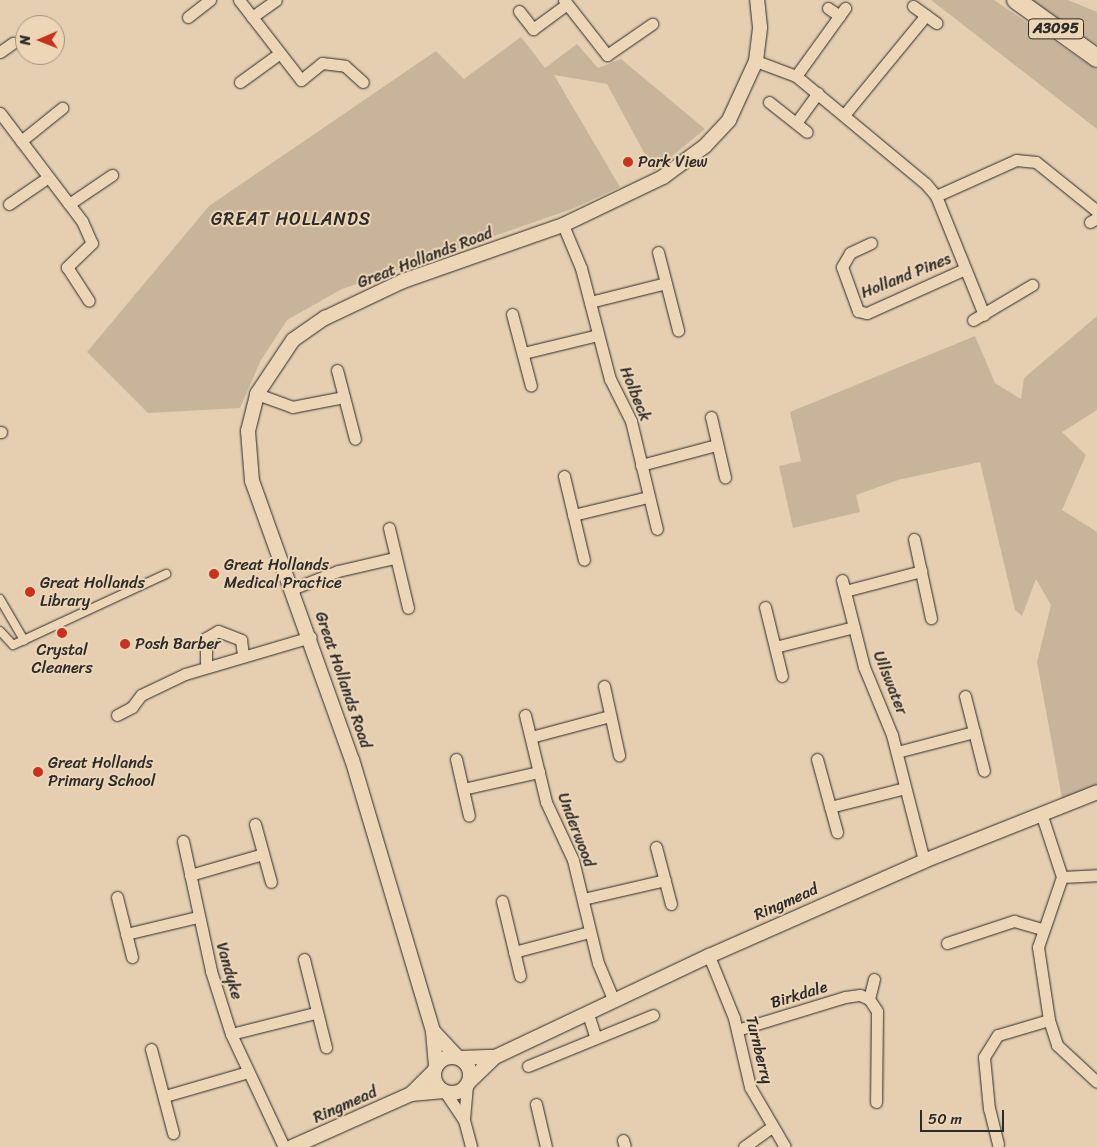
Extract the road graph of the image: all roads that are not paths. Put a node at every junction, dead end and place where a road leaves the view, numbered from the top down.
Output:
1 (210, 0) edge
2 (239, 0) edge
3 (276, 0) edge
4 (757, 0) edge
5 (1016, 0) edge
6 (565, 2) edge
7 (913, 6) dead end
8 (828, 8) dead end
9 (519, 11) dead end
10 (926, 15) junction
11 (188, 17) dead end
12 (252, 17) junction
13 (936, 23) dead end
14 (652, 24) dead end
15 (13, 43) dead end
16 (0, 52) edge
17 (280, 53) junction
18 (1097, 58) edge
19 (756, 61) junction
20 (796, 76) junction
21 (240, 82) dead end
22 (363, 82) dead end
23 (818, 93) junction
24 (769, 102) dead end
25 (62, 108) dead end
26 (0, 113) edge
27 (844, 114) junction
28 (796, 124) junction
29 (807, 132) dead end
30 (21, 141) junction
31 (112, 175) dead end
32 (47, 178) junction
33 (936, 196) junction
34 (9, 204) dead end
35 (69, 204) junction
36 (1097, 211) edge
37 (563, 225) junction
38 (871, 243) dead end
39 (658, 252) dead end
40 (965, 270) junction
41 (666, 283) junction
42 (1032, 285) dead end
43 (90, 301) dead end
44 (590, 302) junction
45 (512, 314) dead end
46 (678, 330) dead end
47 (598, 335) junction
48 (523, 353) junction
49 (337, 370) dead end
50 (532, 386) dead end
51 (258, 394) junction
52 (344, 397) junction
53 (711, 417) dead end
54 (355, 440) dead end
55 (716, 445) junction
56 (641, 465) junction
57 (564, 476) dead end
58 (726, 477) dead end
59 (648, 496) junction
60 (573, 515) junction
61 (388, 528) dead end
62 (657, 529) dead end
63 (914, 539) dead end
64 (394, 558) junction
65 (584, 560) dead end
66 (921, 571) junction
67 (166, 574) dead end
68 (292, 589) junction
69 (0, 599) edge
70 (408, 608) dead end
71 (766, 608) dead end
72 (931, 618) dead end
73 (854, 627) junction
74 (0, 631) edge
75 (311, 637) junction
76 (24, 640) junction
77 (775, 647) junction
78 (244, 654) junction
79 (206, 667) junction
80 (782, 676) dead end
81 (604, 686) dead end
82 (965, 696) dead end
83 (117, 715) dead end
84 (524, 715) dead end
85 (610, 716) junction
86 (974, 732) junction
87 (531, 737) junction
88 (897, 752) junction
89 (619, 755) dead end
90 (456, 759) dead end
91 (817, 759) dead end
92 (984, 771) dead end
93 (538, 772) junction
94 (905, 788) junction
95 (463, 789) junction
96 (1097, 792) edge
97 (830, 806) junction
98 (1041, 813) junction
99 (469, 816) dead end
100 (255, 824) dead end
101 (837, 832) dead end
102 (183, 841) dead end
103 (656, 846) dead end
104 (263, 854) junction
105 (924, 861) junction
106 (1097, 874) edge
107 (190, 875) junction
108 (1062, 877) junction
109 (665, 880) junction
110 (271, 882) dead end
111 (117, 897) dead end
112 (583, 899) junction
113 (502, 901) dead end
114 (671, 904) dead end
115 (198, 916) junction
116 (1042, 929) junction
117 (589, 932) junction
118 (126, 934) junction
119 (947, 943) dead end
120 (514, 952) junction
121 (710, 956) junction
122 (132, 957) dead end
123 (304, 959) dead end
124 (520, 976) dead end
125 (874, 979) dead end
126 (869, 1000) junction
127 (614, 1001) junction
128 (315, 1012) junction
129 (588, 1014) junction
130 (653, 1014) dead end
131 (1049, 1020) junction
132 (737, 1030) junction
133 (433, 1031) junction
134 (231, 1034) junction
135 (596, 1038) junction
136 (326, 1047) dead end
137 (151, 1049) dead end
138 (495, 1057) junction
139 (458, 1058) junction
140 (528, 1066) dead end
141 (435, 1069) junction
142 (248, 1072) junction
143 (1097, 1082) edge
144 (468, 1084) junction
145 (444, 1092) junction
146 (411, 1094) junction
147 (164, 1096) junction
148 (876, 1102) dead end
149 (536, 1104) dead end
150 (464, 1120) junction
151 (770, 1128) junction
152 (173, 1133) dead end
153 (998, 1144) dead end
154 (284, 1147) edge
155 (292, 1147) edge
156 (471, 1147) edge
157 (546, 1147) edge
158 (744, 1147) edge
159 (785, 1147) edge

1 - 11 street
2 - 12 street
3 - 12 street
4 - 19 street, Great Hollands Road
5 - 18 main road, A3095
6 - 9 street
6 - 14 street
7 - 10 street
8 - 20 street
10 - 13 street
10 - 27 street
12 - 17 street
15 - 16 street
17 - 21 street
17 - 22 street
19 - 20 street, Holland Pines
19 - 37 street, Great Hollands Road
20 - 23 street, Holland Pines
23 - 27 street, Holland Pines
23 - 28 street
24 - 28 street
25 - 30 street
26 - 30 street
27 - 33 street, Holland Pines
28 - 29 street
30 - 32 street
31 - 35 street
32 - 34 street
32 - 35 street
33 - 36 street
33 - 40 street, Holland Pines
35 - 43 street
37 - 44 street, Holbeck
37 - 51 street, Great Hollands Road
38 - 40 street, Holland Pines
39 - 41 street
40 - 42 street, Holland Pines
41 - 44 street
41 - 46 street
44 - 47 street, Holbeck
45 - 48 street
47 - 48 street
47 - 56 street, Holbeck
48 - 50 street
49 - 52 street
51 - 52 street
51 - 68 street, Great Hollands Road
52 - 54 street
53 - 55 street
55 - 56 street
55 - 58 street
56 - 59 street, Holbeck
57 - 60 street
59 - 60 street
59 - 62 street, Holbeck
60 - 65 street
61 - 64 street
63 - 66 street
64 - 68 street
64 - 70 street
66 - 72 street
66 - 73 street, Ullswater
67 - 76 street
68 - 75 street, Great Hollands Road
69 - 76 street
71 - 77 street
73 - 77 street
73 - 88 street, Ullswater
74 - 76 street
75 - 78 street
75 - 133 street, Great Hollands Road
77 - 80 street
78 - 79 street
78 - 79 street
79 - 83 street
81 - 85 street
82 - 86 street
84 - 87 street, Underwood
85 - 87 street
85 - 89 street
86 - 88 street
86 - 92 street
87 - 93 street, Underwood
88 - 94 street, Ullswater
90 - 95 street
91 - 97 street
93 - 95 street
93 - 112 street, Underwood
94 - 97 street
94 - 105 street, Ullswater
95 - 99 street
96 - 98 street, Ringmead
97 - 101 street
98 - 105 street, Ringmead
98 - 108 street
100 - 104 street
102 - 107 street, Vandyke
103 - 109 street
104 - 107 street
104 - 110 street
105 - 121 street, Ringmead
106 - 108 street
107 - 115 street, Vandyke
108 - 116 street
109 - 112 street
109 - 114 street
111 - 118 street
112 - 117 street, Underwood
113 - 120 street
115 - 118 street
115 - 134 street, Vandyke
116 - 119 street
116 - 131 street
117 - 120 street
117 - 127 street, Underwood
118 - 122 street
120 - 124 street
121 - 127 street, Ringmead
121 - 132 street, Turnberry
123 - 128 street
125 - 126 street
126 - 132 street, Birkdale
126 - 148 street
127 - 129 street, Ringmead
128 - 134 street
128 - 136 street
129 - 135 street
129 - 138 street, Ringmead
130 - 135 street
131 - 143 street
131 - 153 street
132 - 151 street, Turnberry
133 - 139 street, Great Hollands Road
133 - 141 street, Great Hollands Road
134 - 142 street, Vandyke
135 - 140 street
137 - 147 street
138 - 139 street, Ringmead
138 - 144 street, Ringmead
139 - 141 street
139 - 144 street
141 - 145 street
141 - 146 street, Ringmead
142 - 147 street
142 - 154 street, Vandyke
144 - 145 street
144 - 150 street
145 - 146 street, Ringmead
145 - 150 street
146 - 155 street, Ringmead
147 - 152 street
149 - 157 street
150 - 156 street
151 - 158 street
151 - 159 street, Turnberry

